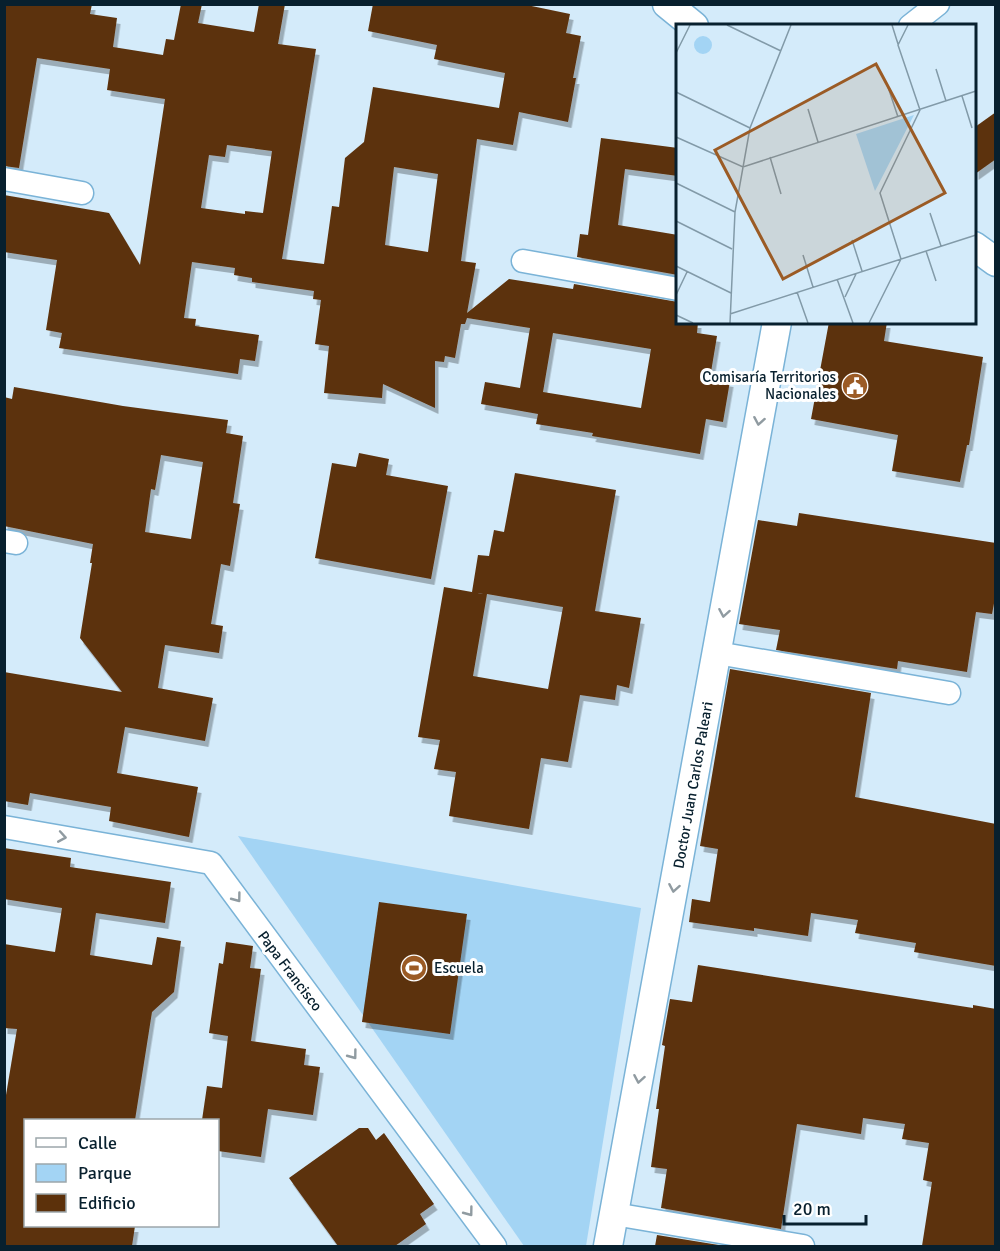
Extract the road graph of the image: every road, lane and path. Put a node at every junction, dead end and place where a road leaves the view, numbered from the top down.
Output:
1 (667, 4) edge
2 (938, 4) edge
3 (692, 24) edge
4 (913, 24) edge
5 (4, 179) edge
6 (82, 193) dead end
7 (976, 247) edge
8 (523, 261) dead end
9 (996, 262) edge
10 (676, 289) edge
11 (777, 324) edge
12 (717, 653) junction
13 (949, 693) dead end
14 (4, 827) edge
15 (614, 1214) junction
16 (495, 1246) edge
17 (608, 1246) edge
18 (803, 1246) edge

1 - 3 street
2 - 4 street
5 - 6 street
7 - 9 street
8 - 10 street
11 -> 12 street, Doctor Juan Carlos Paleari
12 - 13 street
12 -> 15 street, Doctor Juan Carlos Paleari
14 -> 16 street, Papa Francisco
15 - 17 street, Doctor Juan Carlos Paleari
15 - 18 street

